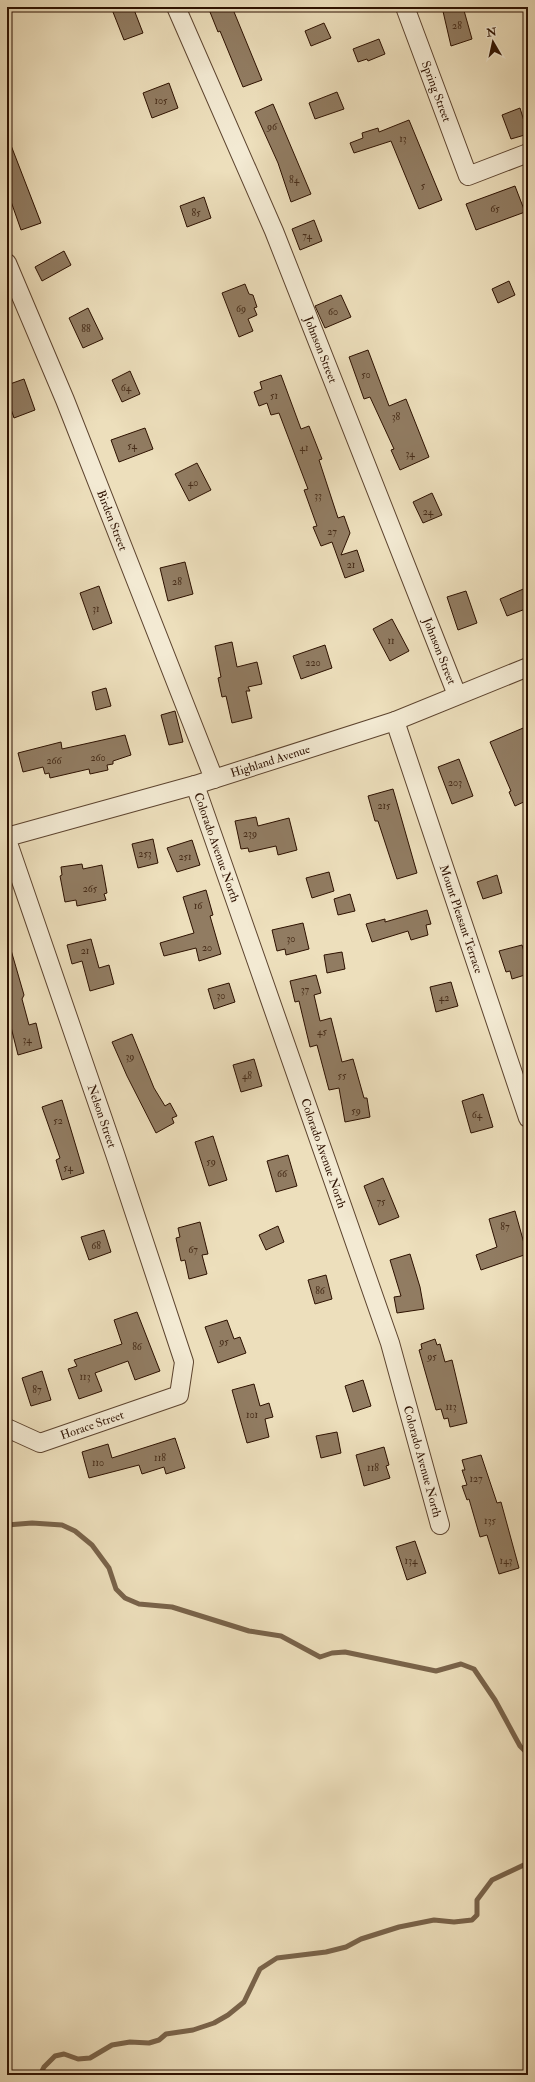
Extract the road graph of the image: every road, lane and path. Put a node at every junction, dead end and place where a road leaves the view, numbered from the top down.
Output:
1 (176, 7) edge
2 (405, 7) edge
3 (528, 153) edge
4 (7, 263) edge
5 (528, 667) edge
6 (457, 695) junction
7 (395, 721) junction
8 (214, 779) junction
9 (195, 784) junction
10 (7, 839) edge
11 (528, 1118) edge
12 (179, 1394) joint
13 (7, 1428) edge
14 (440, 1525) dead end

1 - 6 street, Johnson Street
2 - 3 street, Spring Street
4 - 8 street, Birden Street
5 - 6 street, Highland Avenue
6 - 7 street, Highland Avenue
7 - 8 street, Highland Avenue
7 - 11 street, Mount Pleasant Terrace
8 - 9 street, Highland Avenue
9 - 10 street, Highland Avenue
9 - 14 street, Colorado Avenue North
10 - 12 street, Nelson Street
12 - 13 street, Horace Street

